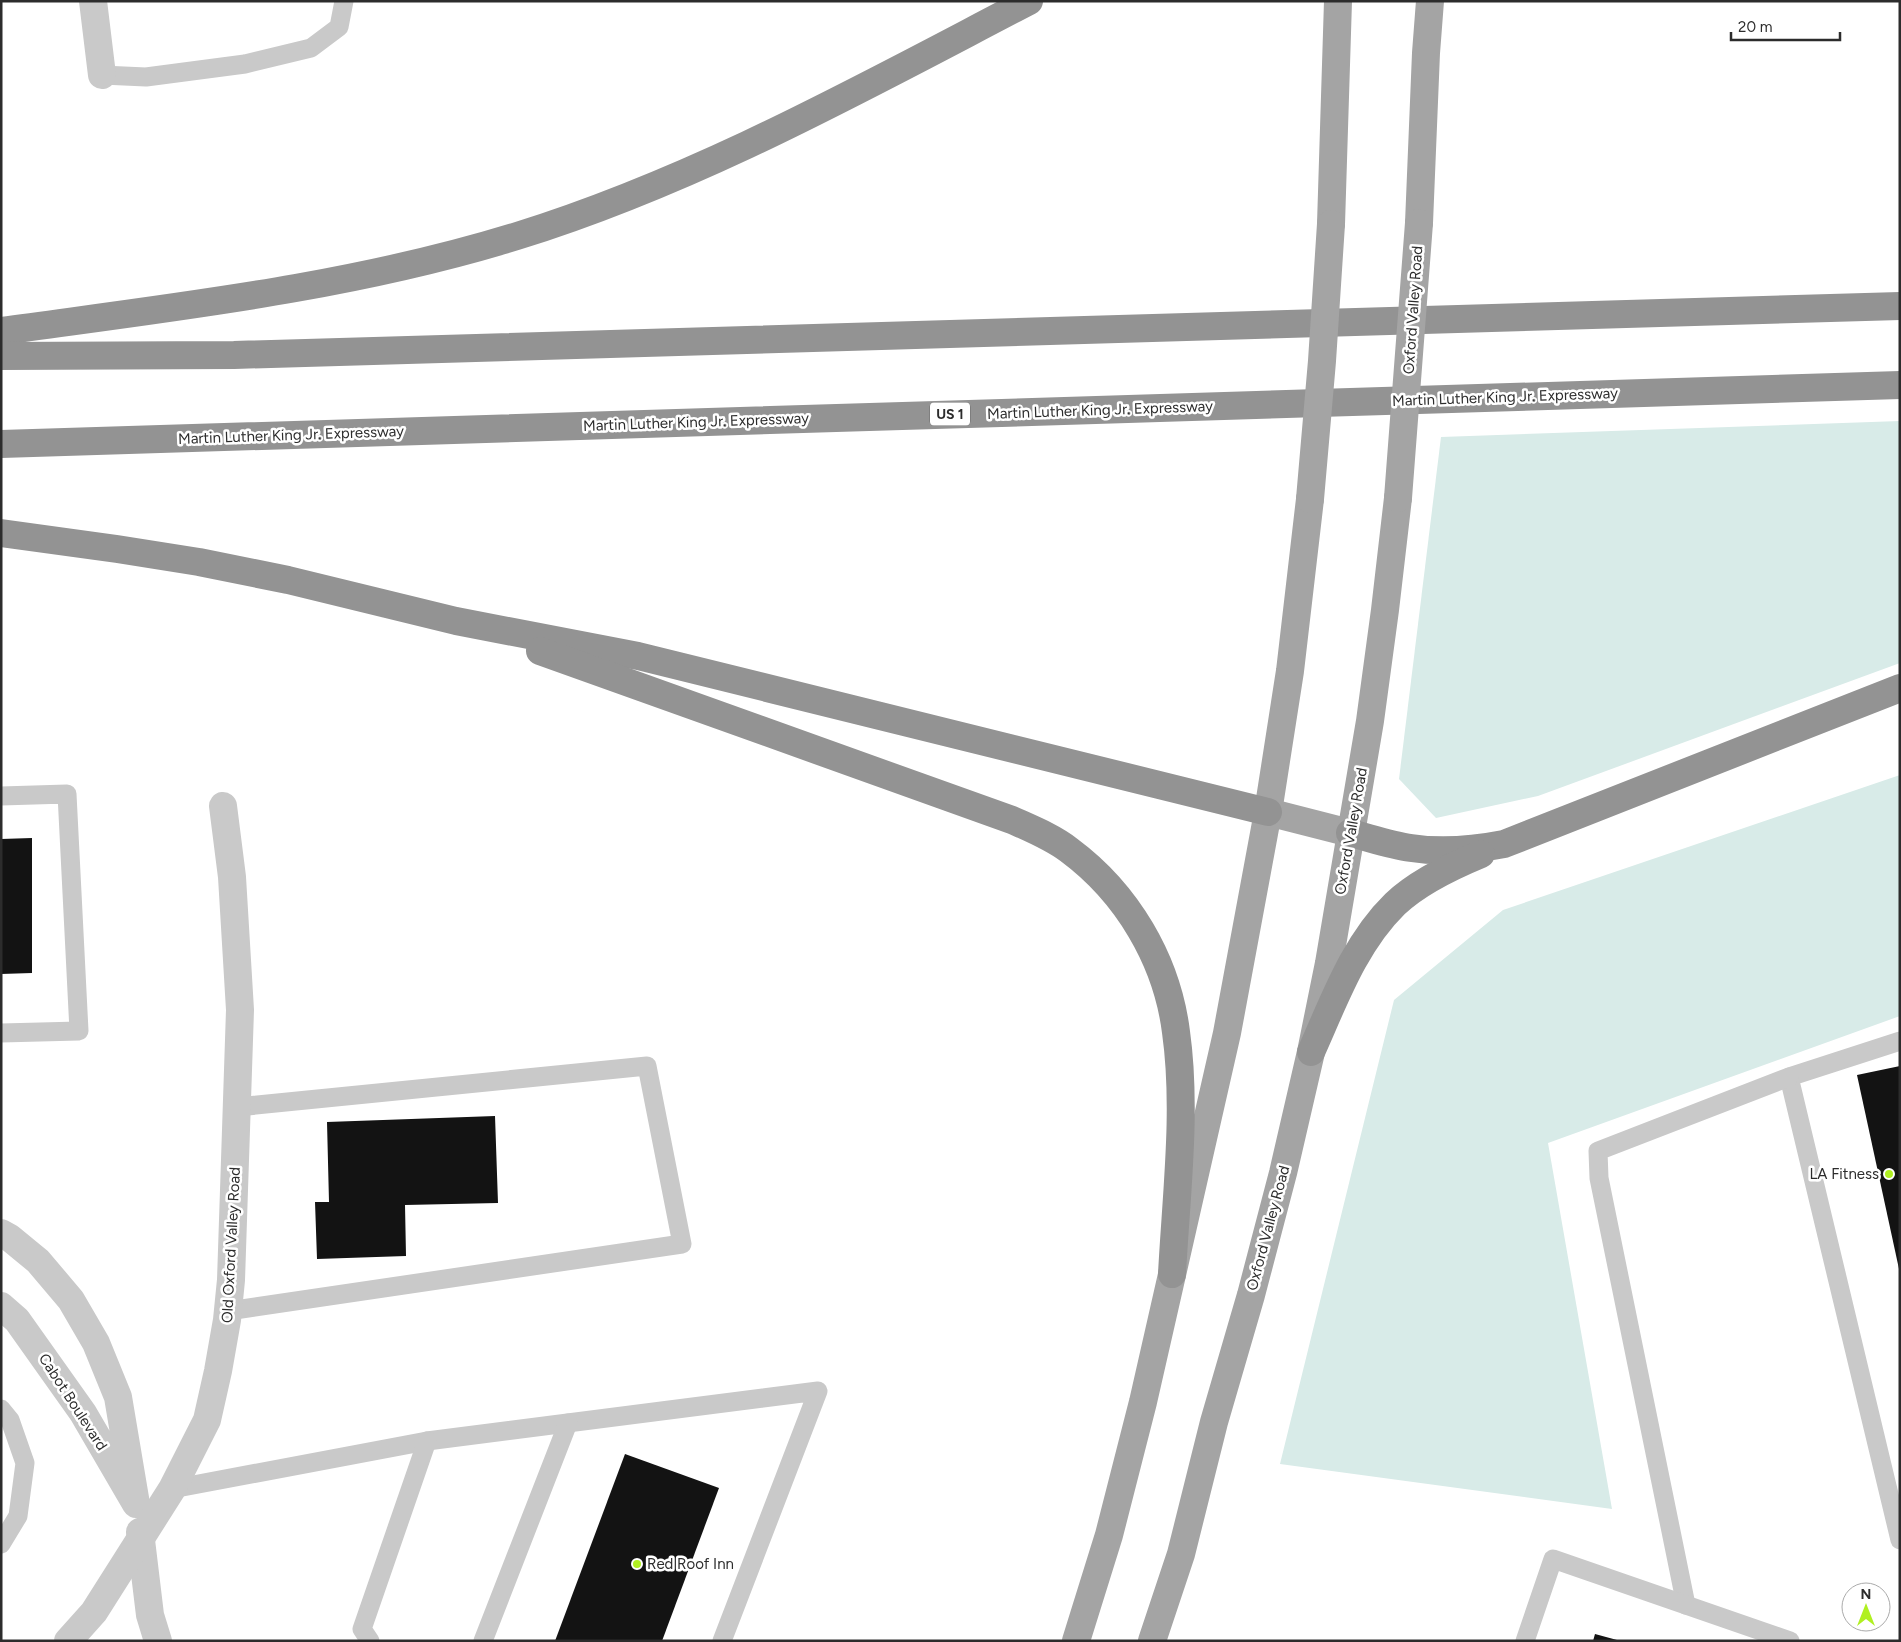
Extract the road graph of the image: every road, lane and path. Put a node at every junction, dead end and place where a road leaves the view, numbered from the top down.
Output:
1 (92, 1) edge
2 (344, 1) edge
3 (1028, 1) edge
4 (1338, 1) edge
5 (1430, 1) edge
6 (102, 75) joint
7 (1900, 306) edge
8 (1, 331) edge
9 (1, 356) edge
10 (1900, 385) edge
11 (1, 444) edge
12 (1, 533) edge
13 (456, 621) junction
14 (1900, 688) edge
15 (1, 796) edge
16 (223, 806) dead end
17 (1268, 812) junction
18 (1350, 833) junction
19 (1504, 844) junction
20 (1, 1033) edge
21 (1900, 1040) edge
22 (1311, 1052) junction
23 (1789, 1077) junction
24 (237, 1107) junction
25 (1, 1233) edge
26 (1172, 1274) junction
27 (1, 1306) edge
28 (228, 1310) junction
29 (1, 1409) edge
30 (568, 1423) junction
31 (427, 1441) junction
32 (172, 1489) junction
33 (136, 1504) junction
34 (141, 1538) junction
35 (1900, 1540) edge
36 (1, 1544) edge
37 (1686, 1605) junction
38 (68, 1641) edge
39 (158, 1641) edge
40 (370, 1641) edge
41 (483, 1641) edge
42 (722, 1641) edge
43 (1076, 1641) edge
44 (1152, 1641) edge
45 (1525, 1641) edge
46 (1790, 1641) edge

1 - 6 street
2 - 6 lane
3 - 8 highway
4 - 17 main road, bridge
5 - 18 main road, Oxford Valley Road, bridge
7 - 9 highway
10 - 11 highway, Martin Luther King Jr. Expressway / US 1
12 - 13 highway
13 - 17 highway
13 - 26 highway
14 - 19 highway
15 - 20 lane
16 - 24 street, Old Oxford Valley Road
17 - 18 main road
17 - 26 main road
18 - 19 highway
18 - 22 main road, Oxford Valley Road
19 - 22 highway
21 - 23 lane
22 - 44 main road, Oxford Valley Road
23 - 35 lane
23 - 37 lane
24 - 28 street, Old Oxford Valley Road
24 - 28 lane
25 - 33 street, Cabot Boulevard
26 - 43 main road
27 - 33 street, Cabot Boulevard
28 - 32 street, Old Oxford Valley Road
29 - 36 lane
30 - 31 lane
30 - 41 lane
30 - 42 lane
31 - 32 lane
31 - 40 lane
32 - 34 street, Old Oxford Valley Road
33 - 34 street, Cabot Boulevard
34 - 38 street, Old Oxford Valley Road
34 - 39 street, Cabot Boulevard
37 - 45 lane
37 - 46 lane

